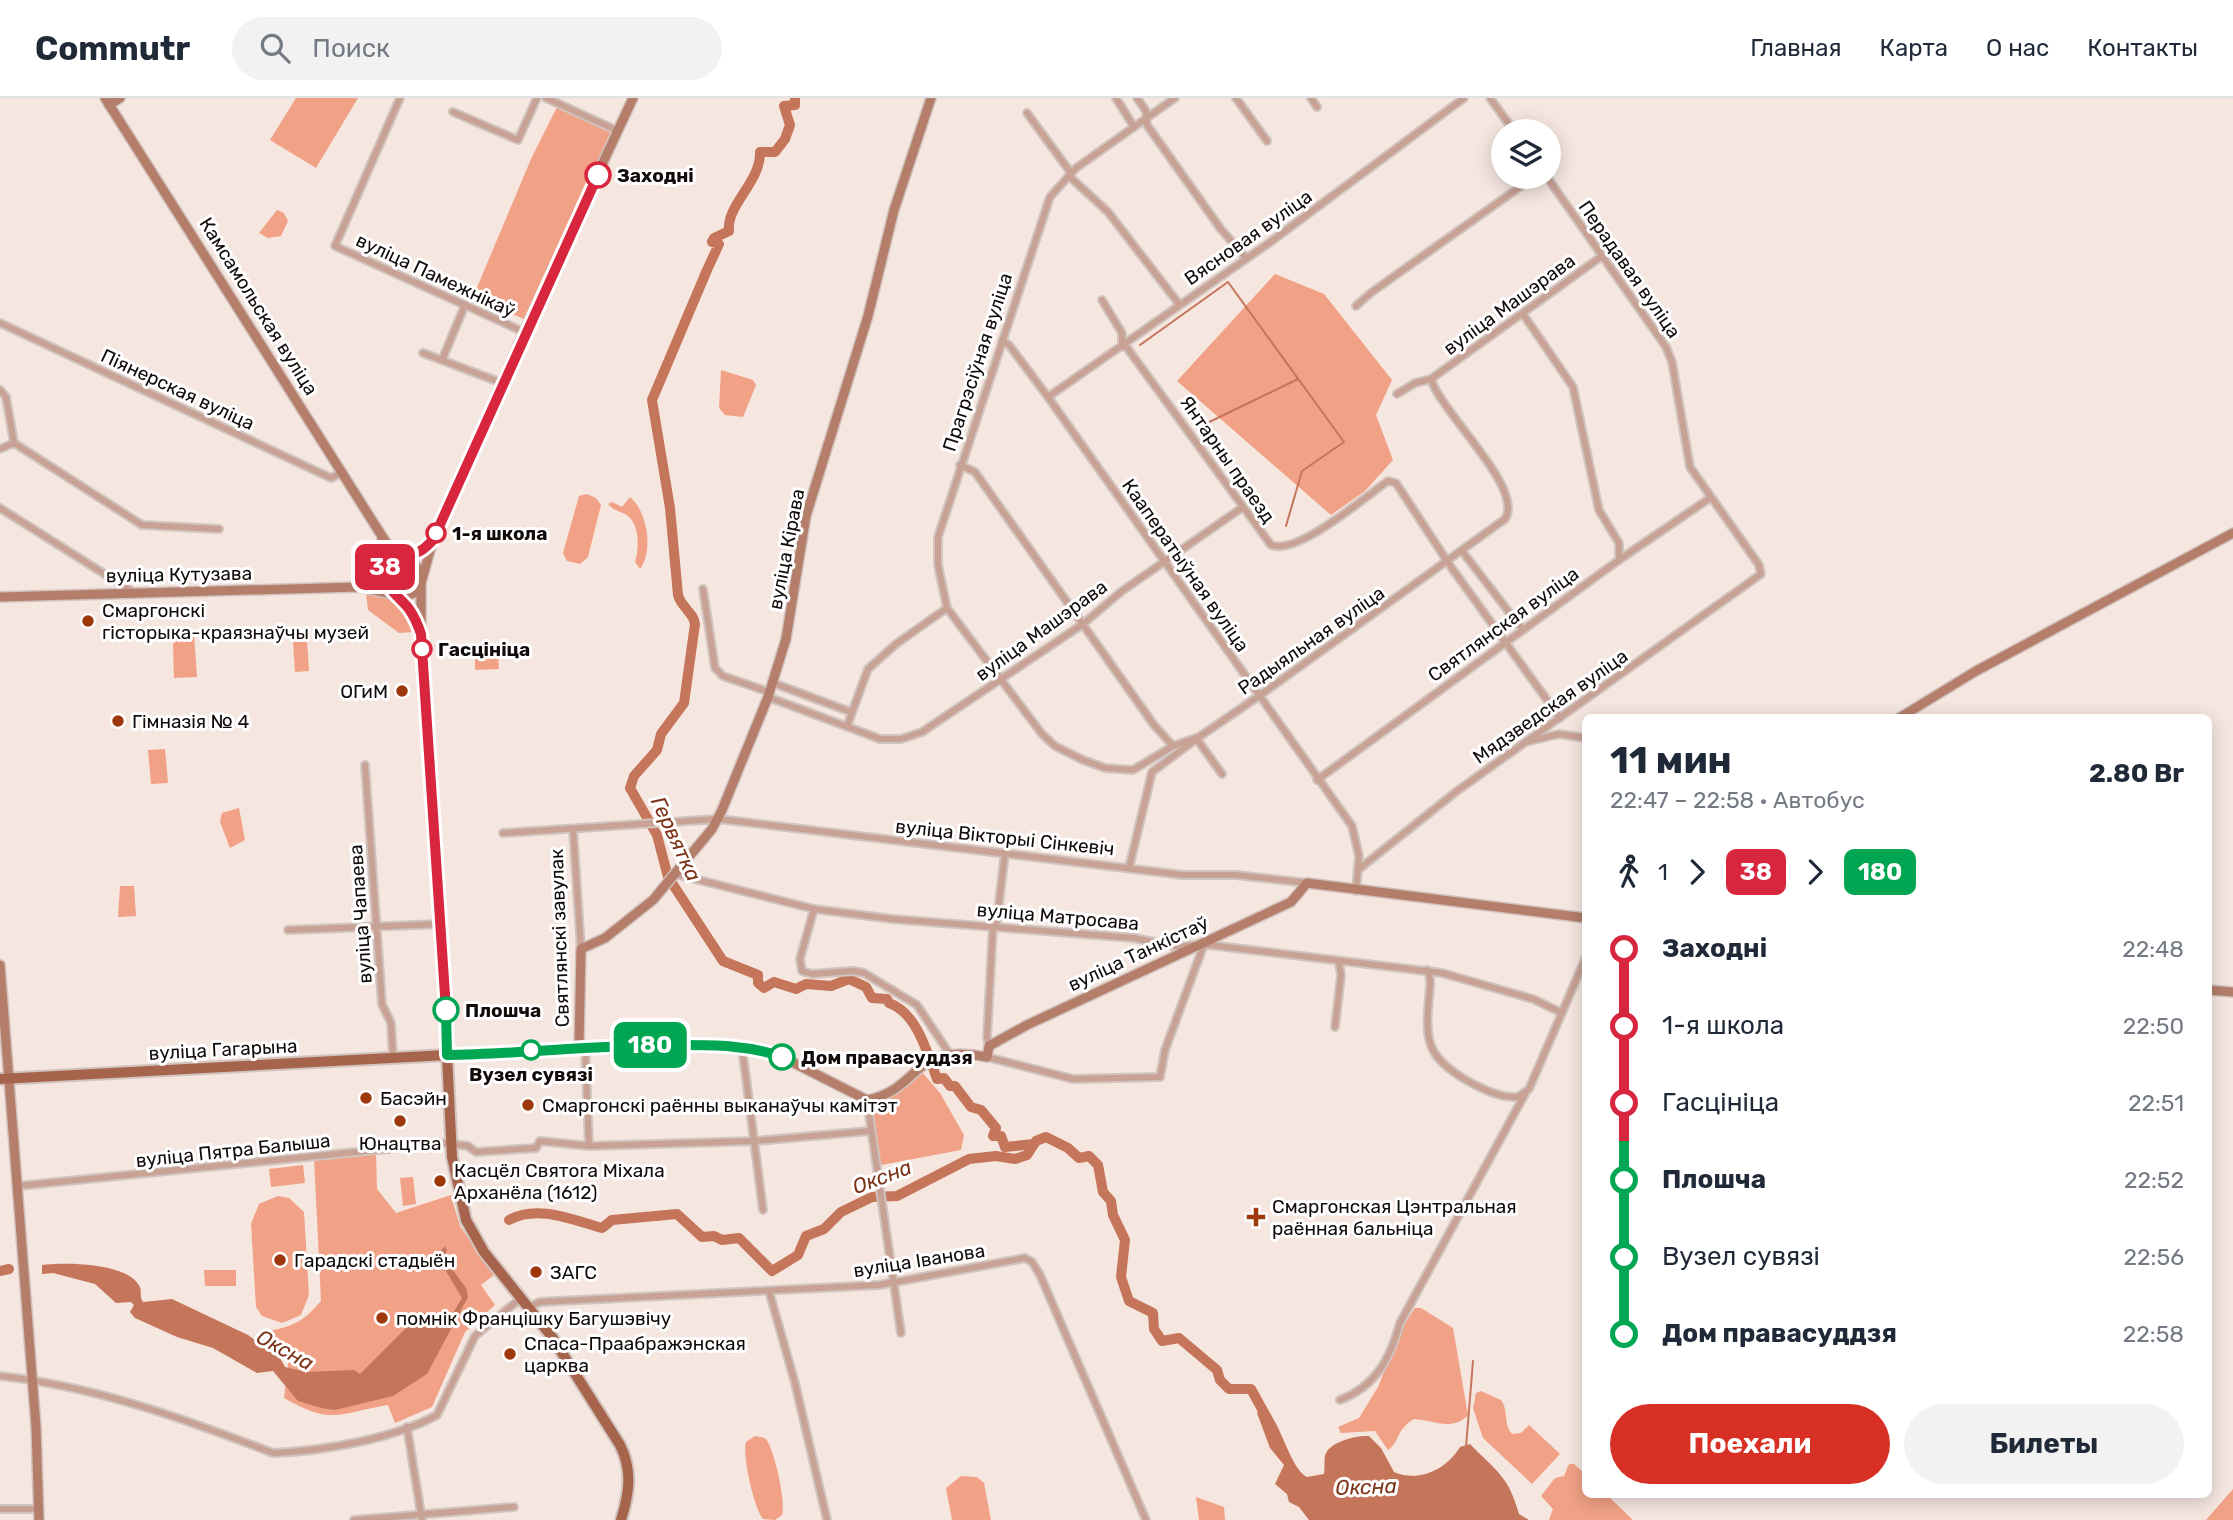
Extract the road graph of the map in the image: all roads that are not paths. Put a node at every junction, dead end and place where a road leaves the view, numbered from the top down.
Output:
1 (120, 98) edge
2 (400, 98) edge
3 (537, 98) edge
4 (546, 98) edge
5 (634, 98) edge
6 (931, 98) edge
7 (1115, 98) edge
8 (1137, 98) edge
9 (1175, 98) edge
10 (1236, 98) edge
11 (1311, 98) edge
12 (1464, 98) edge
13 (1490, 98) edge
14 (107, 102) edge
15 (1317, 107) dead end
16 (453, 112) dead end
17 (1027, 113) dead end
18 (1147, 118) junction
19 (1505, 119) edge
20 (1135, 127) junction
21 (618, 131) junction
22 (1267, 141) dead end
23 (1070, 174) junction
24 (1517, 189) edge
25 (1555, 189) edge
26 (1602, 256) junction
27 (1246, 258) junction
28 (1102, 300) dead end
29 (1179, 304) junction
30 (465, 305) junction
31 (1356, 306) dead end
32 (1523, 314) junction
33 (0, 323) edge
34 (524, 332) junction
35 (1002, 341) junction
36 (1124, 346) junction
37 (423, 353) dead end
38 (442, 360) junction
39 (1431, 379) junction
40 (502, 383) junction
41 (0, 390) edge
42 (1397, 394) dead end
43 (1048, 397) junction
44 (13, 443) junction
45 (0, 449) edge
46 (960, 465) junction
47 (342, 472) junction
48 (1710, 498) junction
49 (1243, 507) junction
50 (0, 508) edge
51 (219, 529) dead end
52 (380, 533) junction
53 (2233, 533) edge
54 (433, 540) junction
55 (1619, 542) junction
56 (1637, 547) junction
57 (1462, 551) junction
58 (405, 557) junction
59 (1619, 560) junction
60 (1163, 561) junction
61 (1448, 562) junction
62 (385, 568) junction
63 (1761, 572) joint
64 (422, 579) junction
65 (358, 587) junction
66 (703, 589) dead end
67 (133, 592) junction
68 (395, 595) junction
69 (0, 597) edge
70 (947, 608) junction
71 (1083, 624) junction
72 (1522, 629) junction
73 (421, 634) junction
74 (1506, 641) junction
75 (1000, 679) junction
76 (770, 691) junction
77 (1259, 696) junction
78 (851, 712) junction
79 (1906, 714) edge
80 (1560, 718) junction
81 (847, 726) junction
82 (1582, 737) edge
83 (1196, 738) junction
84 (1525, 742) junction
85 (1172, 747) junction
86 (1168, 759) junction
87 (365, 765) dead end
88 (1133, 769) junction
89 (1152, 772) junction
90 (1222, 774) dead end
91 (1317, 780) junction
92 (718, 819) junction
93 (573, 829) junction
94 (503, 833) dead end
95 (1006, 853) junction
96 (1129, 868) junction
97 (1359, 869) junction
98 (672, 877) junction
99 (1307, 883) junction
100 (1356, 891) junction
101 (814, 909) junction
102 (1582, 918) edge
103 (441, 924) junction
104 (376, 926) junction
105 (995, 927) junction
106 (289, 930) dead end
107 (1200, 944) junction
108 (581, 949) junction
109 (1339, 962) junction
110 (0, 965) edge
111 (1582, 965) edge
112 (1427, 970) junction
113 (2212, 990) edge
114 (2233, 992) edge
115 (1560, 1012) junction
116 (1335, 1027) dead end
117 (989, 1046) junction
118 (582, 1047) junction
119 (742, 1047) junction
120 (949, 1053) junction
121 (447, 1055) junction
122 (393, 1057) junction
123 (987, 1057) junction
124 (5, 1079) edge
125 (1521, 1095) junction
126 (867, 1100) junction
127 (870, 1131) junction
128 (755, 1141) junction
129 (450, 1143) junction
130 (589, 1146) junction
131 (18, 1186) junction
132 (764, 1210) dead end
133 (891, 1283) junction
134 (769, 1291) junction
135 (525, 1302) junction
136 (901, 1333) dead end
137 (0, 1376) edge
138 (33, 1380) junction
139 (1340, 1400) dead end
140 (407, 1427) junction
141 (514, 1507) dead end
142 (0, 1509) edge
143 (39, 1509) junction
144 (422, 1518) edge
145 (39, 1520) edge
146 (354, 1520) edge
147 (621, 1520) edge
148 (827, 1520) edge
149 (1146, 1520) edge

1 - 14 main road
2 - 30 street, вуліца Памежнікаў
3 - 16 street
4 - 21 street
5 - 21 main road
6 - 76 main road, вуліца Кірава
7 - 20 street
8 - 18 street
9 - 18 street, Прагрэсіўная вуліца
10 - 22 street
11 - 15 street
12 - 27 street, Вясновая вуліца
13 - 19 street
14 - 47 main road, Камсамольская вуліца
17 - 23 street
18 - 20 street, Прагрэсіўная вуліца
18 - 27 street
20 - 23 street, Прагрэсіўная вуліца
21 - 34 main road
23 - 29 street
23 - 35 street, Прагрэсіўная вуліца
24 - 31 street
25 - 26 street, Перадавая вуліца
26 - 32 street, вуліца Машэрава
26 - 48 street, Перадавая вуліца
27 - 29 street, Вясновая вуліца
28 - 36 street, Янтарны праезд
29 - 36 street, Вясновая вуліца
30 - 34 street, вуліца Памежнікаў
30 - 38 street
32 - 39 street, вуліца Машэрава
32 - 55 street
33 - 47 street, Піянерская вуліца
34 - 40 main road
35 - 43 street, Кааператыўная вуліца
35 - 46 street, Прагрэсіўная вуліца
36 - 43 street, Вясновая вуліца
36 - 49 street, Янтарны праезд
37 - 38 street
38 - 40 street
39 - 42 street, вуліца Машэрава
39 - 57 street, Радыяльная вуліца
40 - 54 main road
41 - 44 street
43 - 60 street, Кааператыўная вуліца
44 - 45 street
44 - 51 street
46 - 70 street, Прагрэсіўная вуліца
46 - 71 street
47 - 52 main road, Камсамольская вуліца
48 - 56 street, Святлянская вуліца
48 - 63 street, Перадавая вуліца
49 - 60 street, вуліца Машэрава
49 - 61 street, Янтарны праезд
50 - 67 street
52 - 58 main road, Камсамольская вуліца
52 - 62 main road, Камсамольская вуліца
53 - 79 main road
54 - 58 main road
54 - 64 main road
55 - 56 street
55 - 59 street
56 - 59 street, Святлянская вуліца
57 - 61 street, Радыяльная вуліца
57 - 72 street
58 - 62 main road
58 - 64 main road
59 - 72 street, Святлянская вуліца
60 - 71 street, вуліца Машэрава
60 - 77 street, Кааператыўная вуліца
61 - 74 street
61 - 77 street, Радыяльная вуліца
62 - 65 main road
62 - 68 main road
63 - 80 street, Мядзведская вуліца
64 - 68 main road
64 - 73 main road
65 - 67 main road, вуліца Кутузава
65 - 68 main road, вуліца Кутузава
66 - 76 street
67 - 69 main road, вуліца Кутузава
68 - 73 main road
70 - 75 street, Прагрэсіўная вуліца
70 - 78 street
71 - 75 street, вуліца Машэрава
71 - 85 street
72 - 74 street, Святлянская вуліца
73 - 103 main road
74 - 80 street
74 - 91 street, Святлянская вуліца
75 - 81 street, вуліца Машэрава
75 - 88 street
76 - 78 street
76 - 81 street, вуліца Машэрава
76 - 92 main road, вуліца Кірава
77 - 83 street, Радыяльная вуліца
77 - 91 street, Кааператыўная вуліца
78 - 81 street
80 - 84 street, Мядзведская вуліца
82 - 84 street
83 - 85 street, Радыяльная вуліца
83 - 86 street
83 - 90 street
84 - 97 street, Мядзведская вуліца
85 - 86 street
85 - 88 street, Радыяльная вуліца
86 - 89 street
87 - 104 street, вуліца Чапаева
88 - 89 street
89 - 96 street
91 - 97 street, Кааператыўная вуліца
92 - 93 street, вуліца Вікторыі Сінкевіч
92 - 95 street, вуліца Вікторыі Сінкевіч
92 - 98 main road, вуліца Кірава
93 - 94 street
93 - 108 street, Святлянскі завулак
95 - 96 street, вуліца Вікторыі Сінкевіч
95 - 105 street
96 - 99 street, вуліца Вікторыі Сінкевіч
97 - 100 street, Кааператыўная вуліца
98 - 101 street, вуліца Матросава
98 - 108 main road, вуліца Кірава
99 - 100 main road, вуліца Вікторыі Сінкевіч
99 - 107 main road, вуліца Танкістаў
100 - 102 main road, вуліца Вікторыі Сінкевіч
101 - 105 street, вуліца Матросава
101 - 120 street
103 - 104 street
103 - 121 main road
104 - 106 street
104 - 122 street, вуліца Чапаева
105 - 107 street, вуліца Матросава
105 - 117 street
107 - 109 street, вуліца Матросава
107 - 117 main road, вуліца Танкістаў
107 - 123 street
108 - 118 main road, Святлянскі завулак
109 - 112 street, вуліца Матросава
109 - 116 street
110 - 124 main road
111 - 115 street
112 - 115 street, вуліца Матросава
112 - 125 street
113 - 114 main road
115 - 125 street
117 - 123 main road
118 - 119 main road
118 - 121 main road
118 - 130 street
119 - 126 main road
119 - 128 street
120 - 123 main road
120 - 126 main road
121 - 122 main road, вуліца Гагарына
121 - 129 main road
122 - 124 main road, вуліца Гагарына
124 - 131 main road
125 - 139 street
126 - 127 street
127 - 128 street
127 - 133 street
128 - 130 street
128 - 132 street
129 - 130 street
129 - 131 street, вуліца Пятра Балыша
129 - 135 main road
131 - 138 main road
133 - 134 street, вуліца Іванова
133 - 136 street
133 - 149 street, вуліца Іванова
134 - 135 street, вуліца Іванова
134 - 148 street
135 - 140 street
135 - 147 main road
137 - 138 street
138 - 140 street
138 - 143 main road
140 - 144 street
141 - 144 street
142 - 143 street
143 - 145 main road
144 - 146 street

